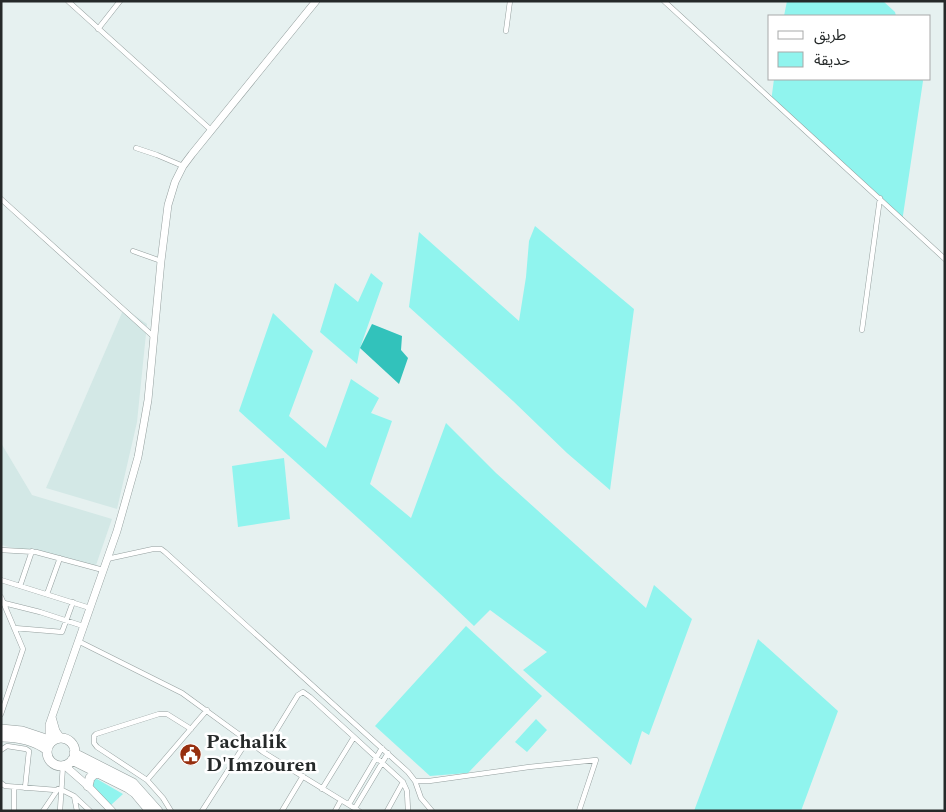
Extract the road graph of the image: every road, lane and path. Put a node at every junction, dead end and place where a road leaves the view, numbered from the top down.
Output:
1 (68, 1) edge
2 (120, 1) edge
3 (316, 1) edge
4 (510, 1) edge
5 (664, 1) edge
6 (98, 29) junction
7 (506, 31) dead end
8 (211, 130) junction
9 (136, 148) dead end
10 (183, 166) junction
11 (880, 198) junction
12 (1, 199) edge
13 (133, 251) dead end
14 (945, 259) edge
15 (161, 261) junction
16 (862, 330) dead end
17 (155, 338) junction
18 (1, 550) edge
19 (32, 551) junction
20 (60, 558) junction
21 (107, 558) junction
22 (103, 570) junction
23 (1, 580) edge
24 (20, 586) junction
25 (46, 594) junction
26 (1, 597) edge
27 (73, 602) junction
28 (4, 603) junction
29 (90, 608) junction
30 (66, 620) junction
31 (84, 626) junction
32 (14, 628) junction
33 (78, 641) junction
34 (207, 710) junction
35 (1, 714) edge
36 (1, 729) edge
37 (190, 729) junction
38 (354, 736) junction
39 (1, 737) edge
40 (56, 740) junction
41 (247, 741) junction
42 (382, 748) junction
43 (1, 750) edge
44 (47, 750) junction
45 (263, 752) junction
46 (388, 753) junction
47 (377, 757) junction
48 (68, 761) junction
49 (382, 762) junction
50 (96, 772) junction
51 (303, 776) junction
52 (147, 780) junction
53 (415, 781) junction
54 (1, 782) edge
55 (403, 782) junction
56 (88, 786) junction
57 (14, 787) junction
58 (25, 788) junction
59 (60, 789) junction
60 (322, 789) junction
61 (74, 796) junction
62 (341, 800) junction
63 (348, 804) junction
64 (357, 809) edge
65 (109, 810) edge
66 (14, 811) edge
67 (43, 811) edge
68 (60, 811) edge
69 (76, 811) edge
70 (90, 811) edge
71 (150, 811) edge
72 (158, 811) edge
73 (171, 811) edge
74 (202, 811) edge
75 (282, 811) edge
76 (335, 811) edge
77 (387, 811) edge
78 (408, 811) edge
79 (432, 811) edge
80 (579, 811) edge

1 - 6 street
2 - 6 street
3 - 8 main road
4 - 7 street
5 - 11 street
6 - 8 street
8 - 10 main road
9 - 10 street
10 - 15 main road
11 - 14 street
11 - 16 street
12 - 17 street
13 - 15 street
15 - 17 main road
17 - 21 main road
18 - 19 street
19 - 20 street
19 - 24 street
20 - 22 street
20 - 25 street
21 - 22 main road
21 - 42 street
22 - 29 main road
23 - 24 street
24 - 25 street
25 - 27 street
26 - 28 street
27 - 29 street
27 - 30 street
28 - 30 street
28 - 32 street
29 - 31 main road
30 - 31 street
30 - 32 street
31 - 33 main road
32 - 35 street
33 - 34 street
33 - 40 main road
34 - 37 street
34 - 41 street
36 - 40 highway
37 - 52 street
37 - 52 street
38 - 45 street
38 - 47 street
38 - 60 street
39 - 44 highway
40 - 44 highway
40 - 48 highway
41 - 45 street
41 - 74 street
42 - 46 street
42 - 47 street
43 - 58 street
44 - 48 highway
45 - 51 street
46 - 49 street
46 - 53 street
47 - 49 street
47 - 63 street
48 - 50 highway
48 - 56 main road
48 - 59 street
48 - 72 highway
49 - 55 street
49 - 64 street
50 - 56 highway
50 - 71 highway
51 - 60 street
51 - 75 street
52 - 73 street
53 - 79 street
53 - 80 street
54 - 57 street
55 - 77 street
55 - 78 street
56 - 65 main road
57 - 58 street
57 - 66 street
58 - 59 street
59 - 61 street
59 - 67 street
59 - 68 street
60 - 62 street
61 - 69 street
61 - 70 street
62 - 63 street
62 - 76 street
63 - 64 street

